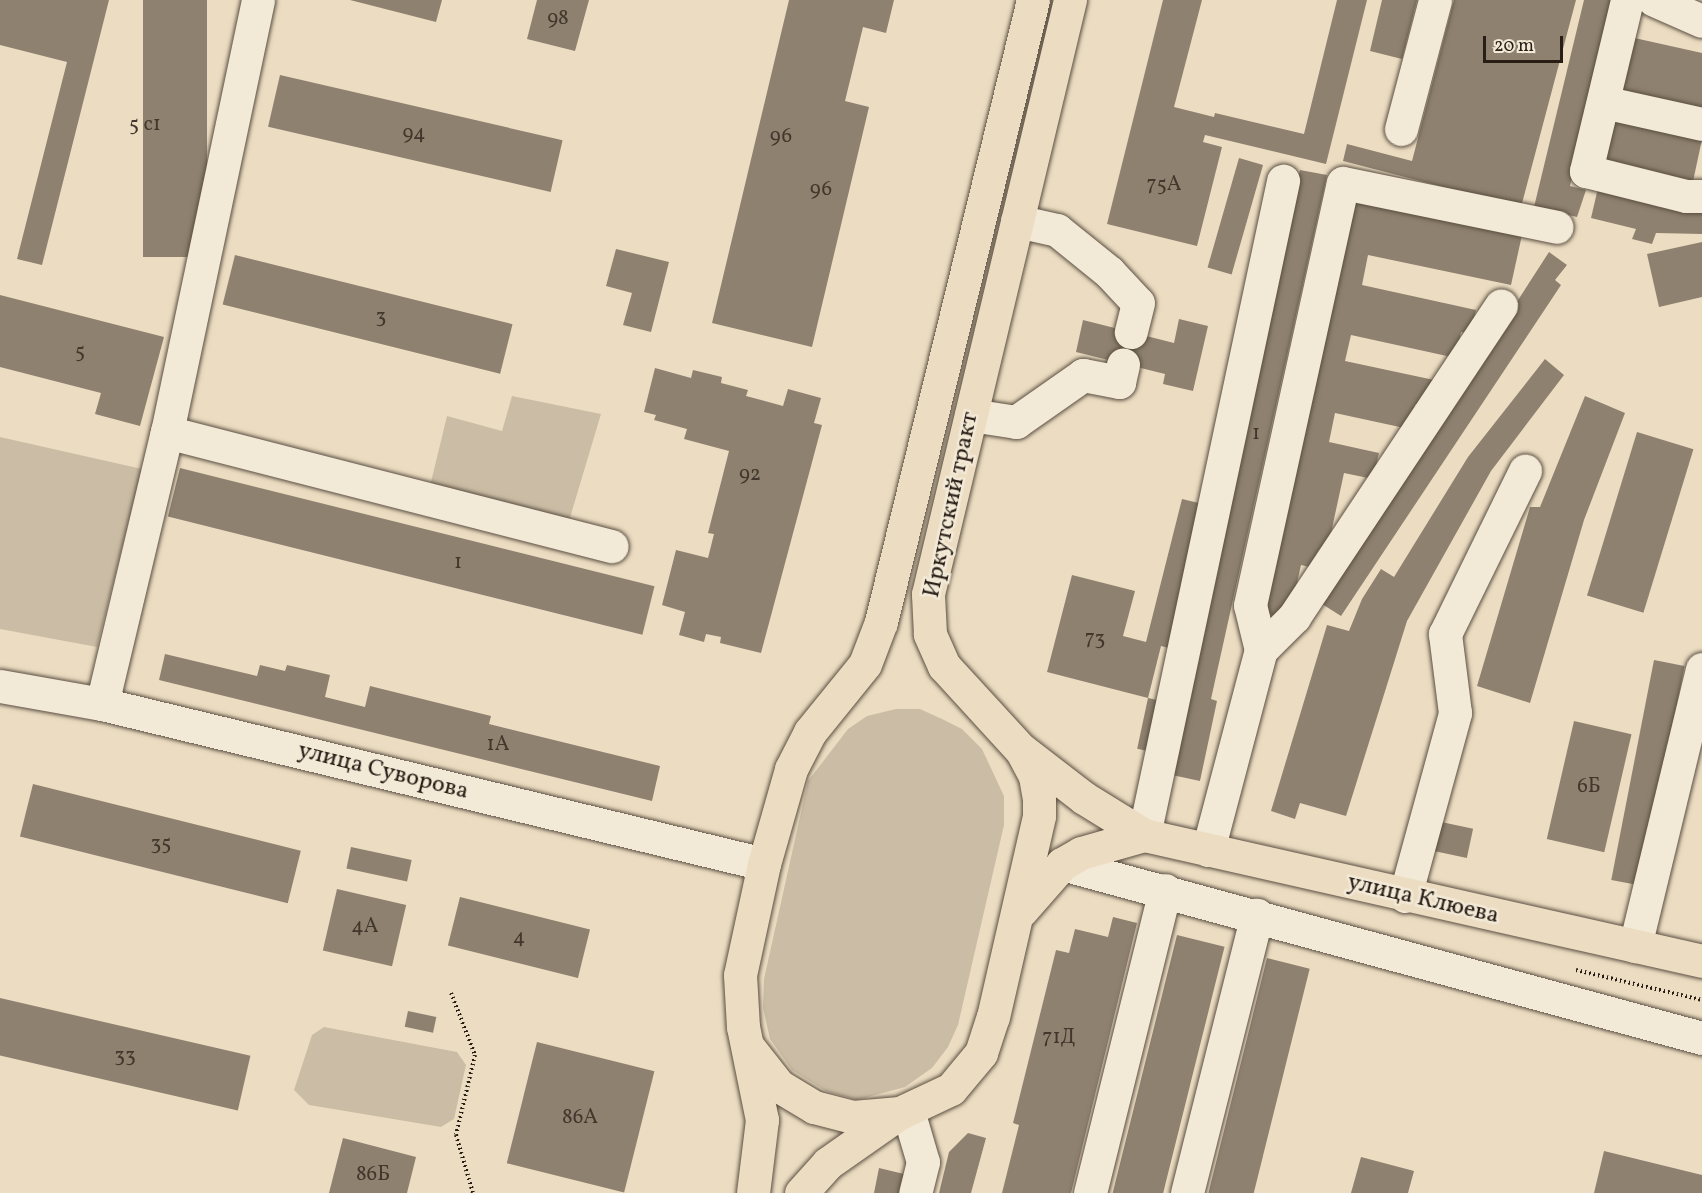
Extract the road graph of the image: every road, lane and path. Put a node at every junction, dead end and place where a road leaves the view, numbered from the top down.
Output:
1 (258, 0) edge
2 (1033, 0) edge
3 (1070, 0) edge
4 (1435, 0) edge
5 (1627, 0) edge
6 (1654, 0) edge
7 (1702, 21) edge
8 (1603, 102) junction
9 (1702, 124) edge
10 (1401, 129) dead end
11 (1283, 181) dead end
12 (1702, 196) edge
13 (1017, 221) junction
14 (1557, 227) dead end
15 (1501, 305) dead end
16 (1131, 332) dead end
17 (1123, 364) dead end
18 (971, 415) junction
19 (167, 432) junction
20 (1525, 471) dead end
21 (612, 546) dead end
22 (1261, 650) junction
23 (1702, 669) edge
24 (0, 686) edge
25 (102, 705) junction
26 (1021, 750) junction
27 (1144, 836) junction
28 (1208, 850) junction
29 (764, 864) junction
30 (1062, 864) junction
31 (1165, 890) junction
32 (1405, 896) junction
33 (1257, 915) junction
34 (1016, 918) junction
35 (1635, 946) junction
36 (1702, 961) edge
37 (452, 993) dead end
38 (1702, 1038) edge
39 (749, 1048) junction
40 (904, 1112) junction
41 (473, 1193) edge
42 (753, 1193) edge
43 (801, 1193) edge
44 (915, 1193) edge
45 (1090, 1193) edge
46 (1187, 1193) edge

1 - 19 street
2 - 29 main road, Иркутский тракт
3 - 13 main road, Иркутский тракт
4 - 10 street
5 - 8 street
6 - 7 street
8 - 9 street
8 - 12 street
11 - 27 street
13 - 16 street
13 - 18 main road, Иркутский тракт
14 - 22 street
15 - 22 street
17 - 18 street
18 - 26 main road, Иркутский тракт
19 - 21 street
19 - 25 street
20 - 32 street
22 - 28 street
23 - 35 street
24 - 25 street, улица Суворова
25 - 29 street, улица Суворова
26 - 27 main road, улица Клюева
26 - 34 main road, Иркутский тракт
27 - 28 main road, улица Клюева
27 - 30 main road, улица Клюева
28 - 32 main road, улица Клюева
29 - 39 main road, Иркутский тракт
30 - 31 street
30 - 34 main road, улица Клюева
31 - 33 street
31 - 45 street
32 - 35 main road, улица Клюева
33 - 38 street
33 - 46 street
34 - 40 main road, Иркутский тракт
35 - 36 main road, улица Клюева
37 - 41 path
39 - 40 main road, Иркутский тракт
39 - 42 main road, Иркутский тракт
40 - 43 main road, Иркутский тракт
40 - 44 street

